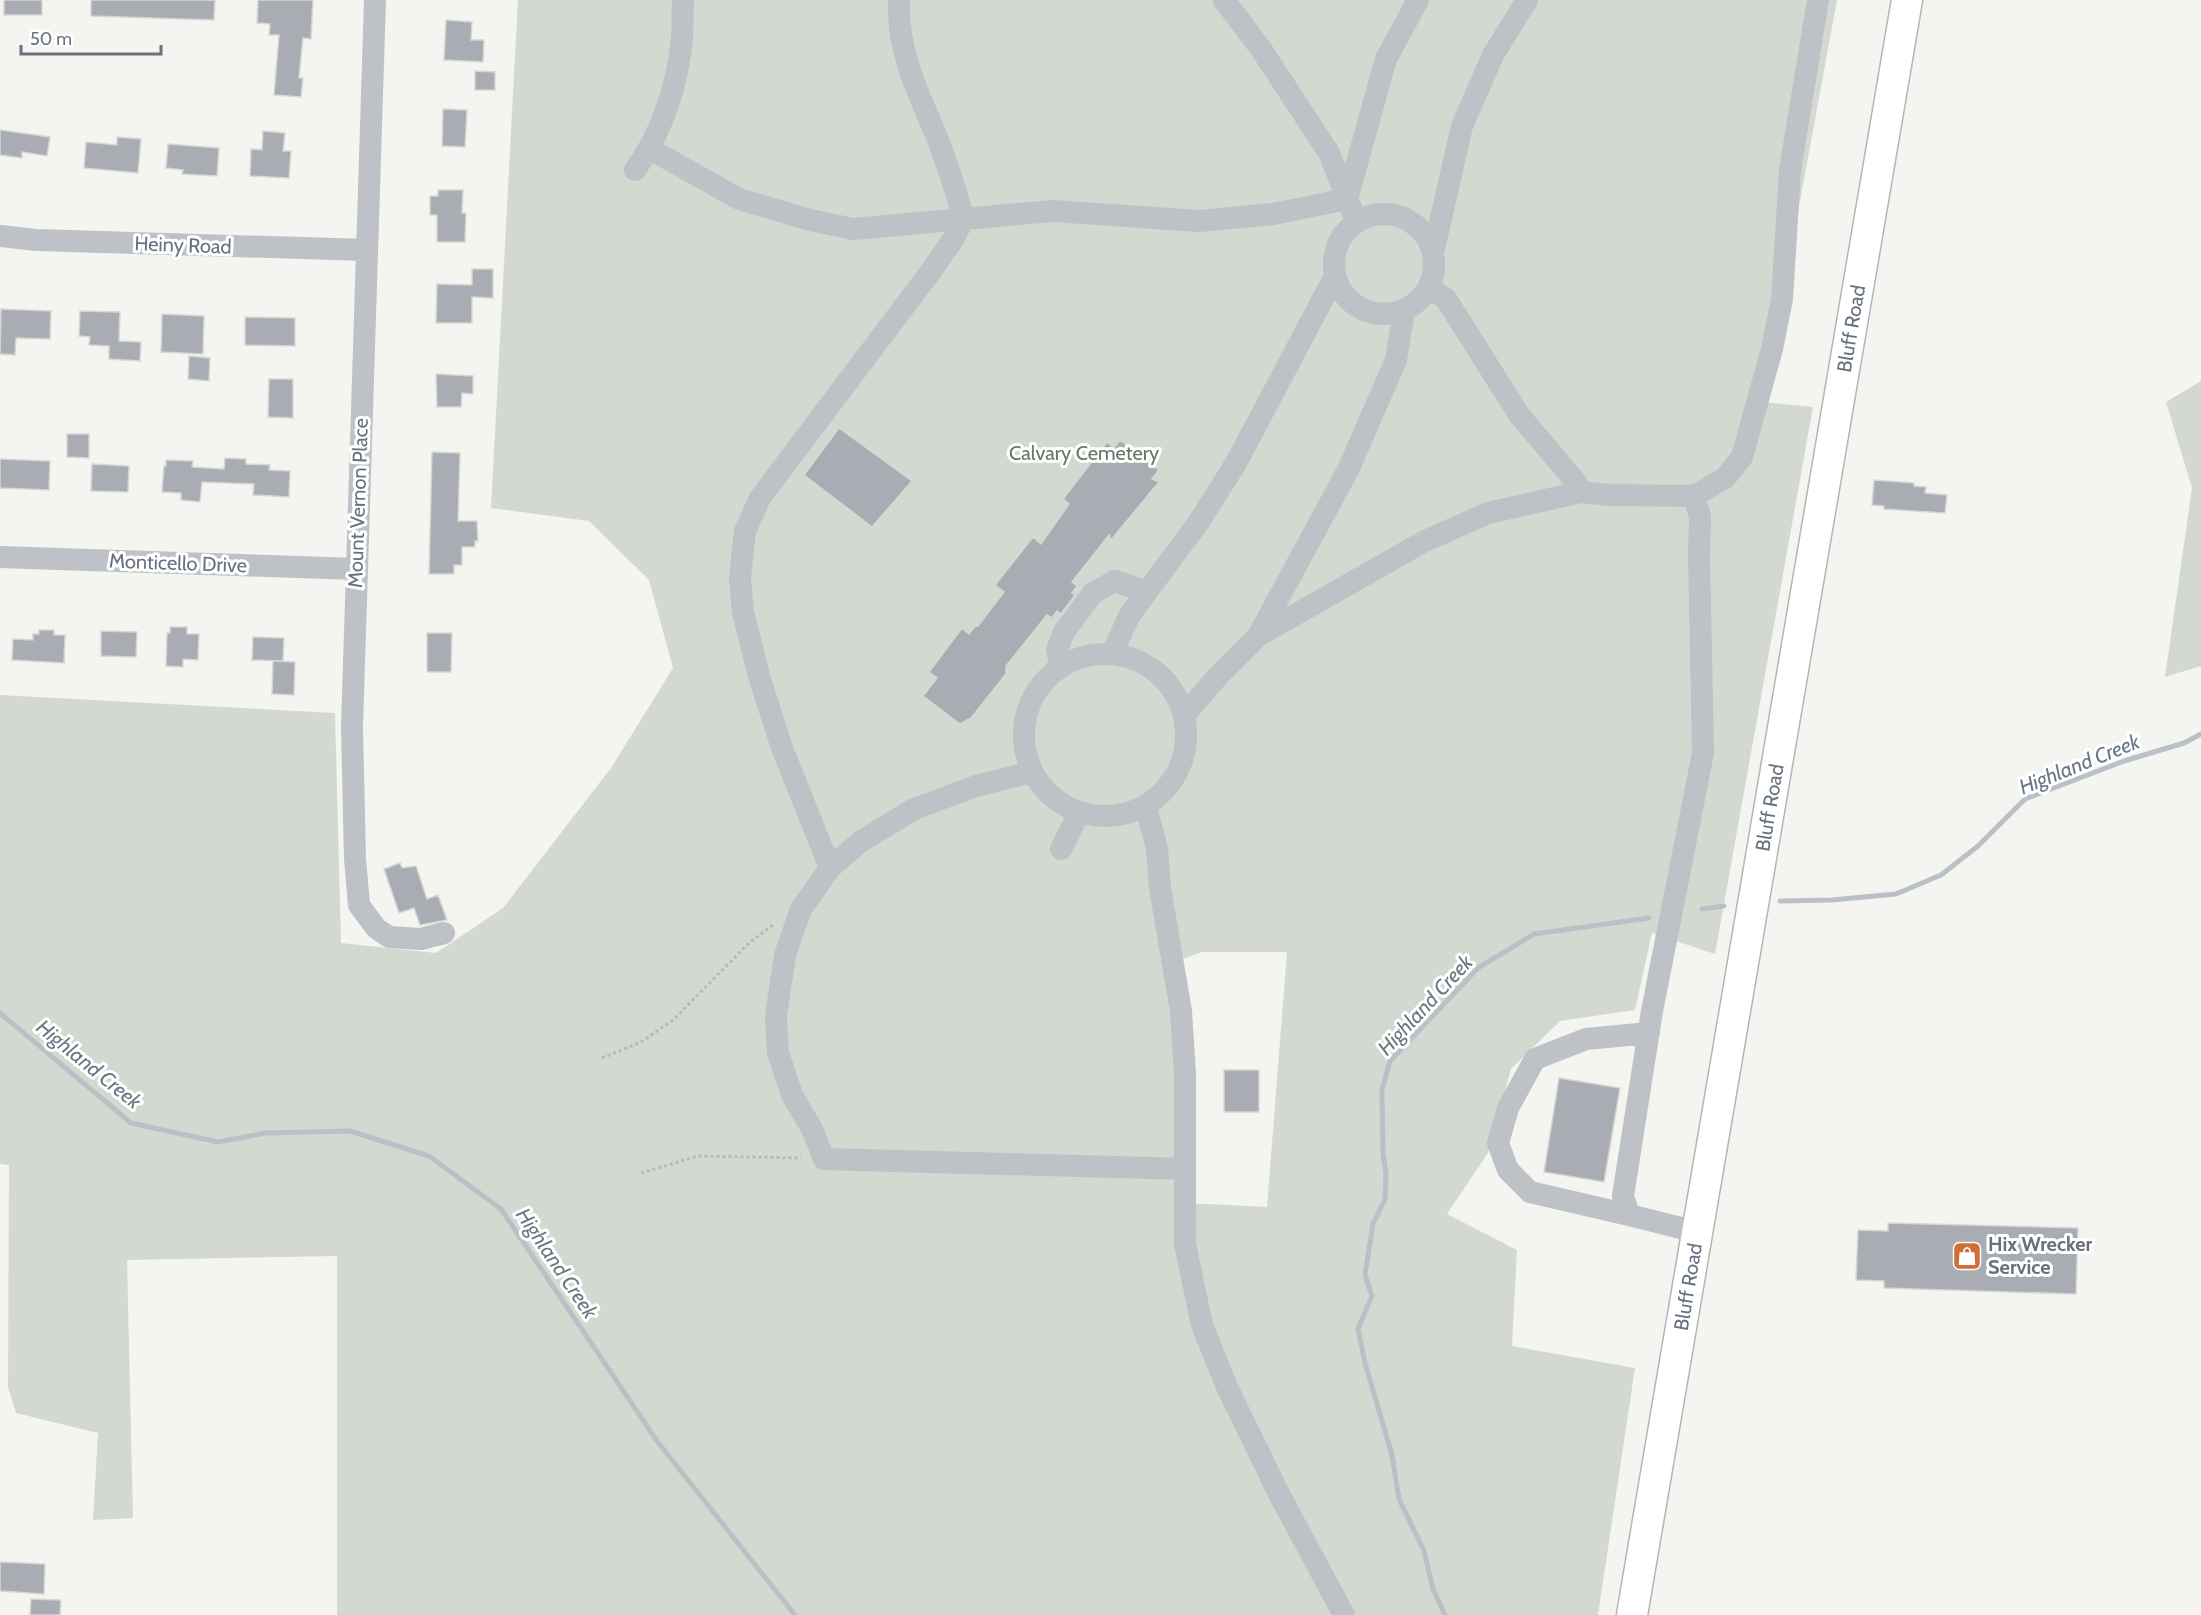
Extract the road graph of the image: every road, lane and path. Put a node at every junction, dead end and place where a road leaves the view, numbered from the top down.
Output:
1 (375, 0) edge
2 (683, 0) edge
3 (899, 0) edge
4 (1224, 0) edge
5 (1418, 0) edge
6 (1527, 0) edge
7 (1818, 0) edge
8 (1907, 0) edge
9 (650, 149) junction
10 (634, 170) dead end
11 (1347, 199) junction
12 (964, 218) junction
13 (1357, 222) junction
14 (0, 236) edge
15 (367, 250) junction
16 (1433, 253) junction
17 (1335, 276) junction
18 (1429, 287) junction
19 (1404, 311) junction
20 (1581, 492) junction
21 (1694, 496) junction
22 (0, 557) edge
23 (356, 569) junction
24 (1146, 592) junction
25 (1258, 636) junction
26 (1112, 654) junction
27 (1061, 666) junction
28 (1185, 714) junction
29 (1032, 772) junction
30 (1146, 807) junction
31 (1079, 813) junction
32 (1062, 849) dead end
33 (830, 868) junction
34 (795, 928) junction
35 (444, 933) dead end
36 (1649, 1033) junction
37 (602, 1058) dead end
38 (824, 1159) junction
39 (1185, 1169) junction
40 (641, 1173) dead end
41 (1629, 1215) junction
42 (1697, 1232) junction
43 (1344, 1615) edge
44 (1632, 1615) edge

1 - 15 street, Mount Vernon Place
2 - 9 street
3 - 12 street
4 - 11 street
5 - 11 street
6 - 16 street
7 - 21 street
8 - 42 main road, Bluff Road
9 - 10 street
9 - 12 street
11 - 12 street
11 - 13 street
12 - 33 street
13 - 16 street
13 - 17 street
14 - 15 street, Heiny Road
15 - 23 street, Mount Vernon Place
16 - 18 street
17 - 19 street
17 - 24 street
18 - 19 street
18 - 20 street
19 - 25 street
20 - 21 street
20 - 25 street
21 - 36 street
22 - 23 street, Monticello Drive
23 - 35 street, Mount Vernon Place
24 - 26 street
24 - 27 street
25 - 28 street
26 - 27 street
26 - 28 street
27 - 29 street
28 - 30 street
29 - 31 street
29 - 33 street
30 - 31 street
30 - 39 street
31 - 32 street
33 - 34 street
34 - 37 path
34 - 38 street
36 - 41 street
36 - 41 street
38 - 39 street
38 - 40 path
39 - 43 street
41 - 42 street
42 - 44 main road, Bluff Road

